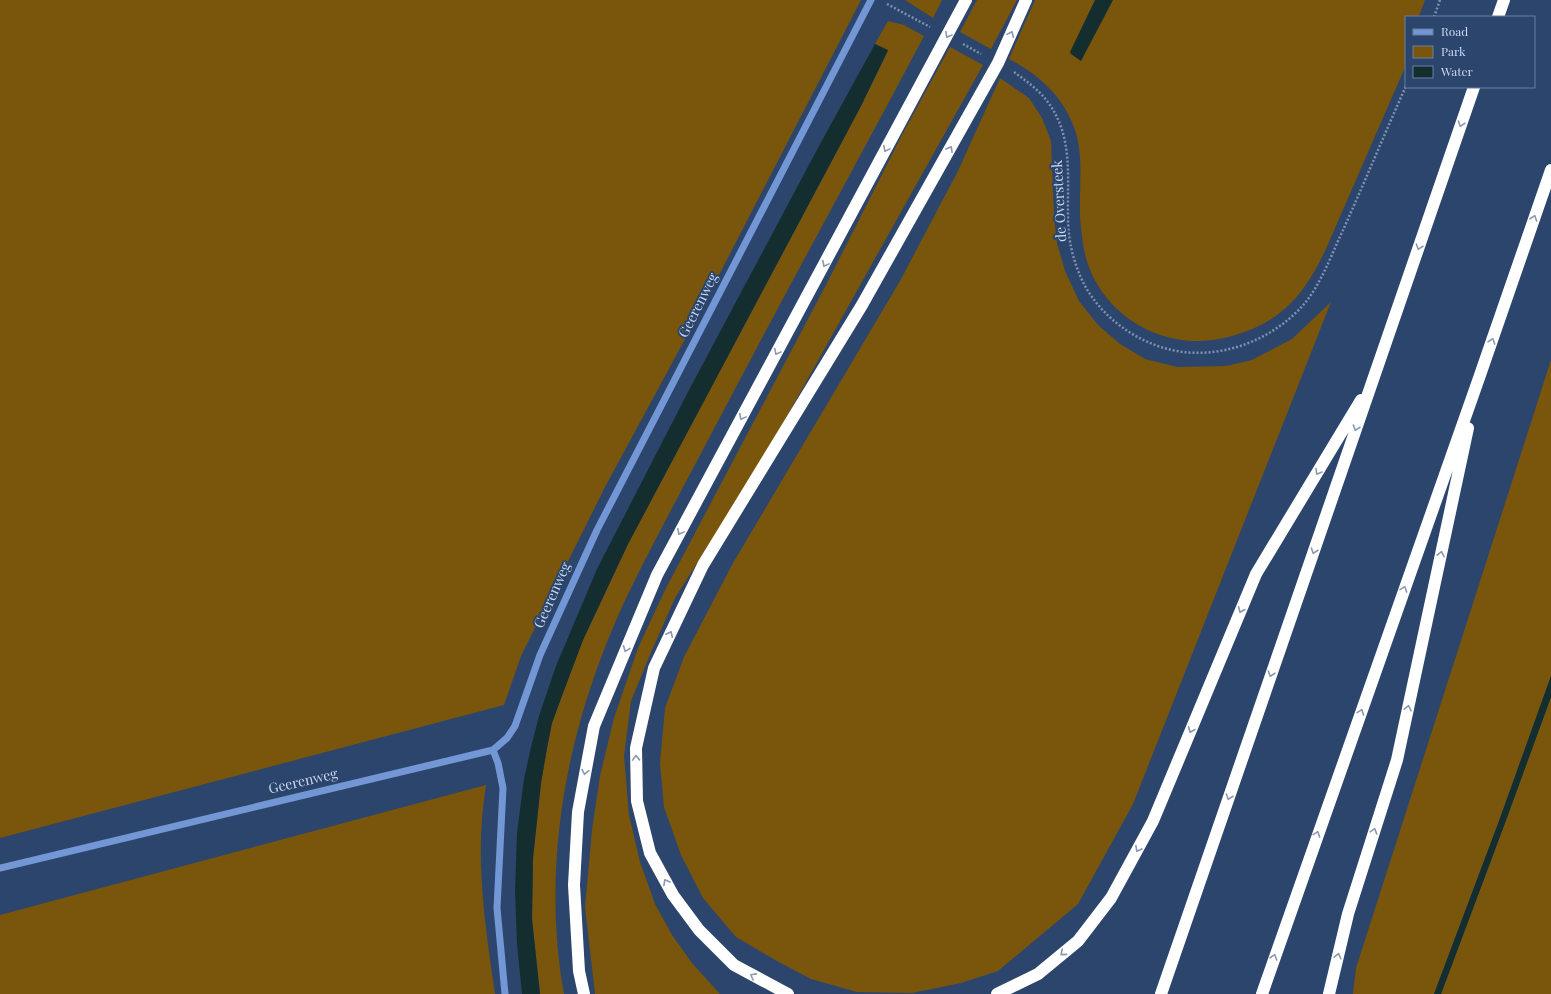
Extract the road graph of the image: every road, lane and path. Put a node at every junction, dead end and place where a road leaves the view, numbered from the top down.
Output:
1 (871, 0) edge
2 (880, 0) edge
3 (966, 0) edge
4 (1026, 0) edge
5 (1440, 0) edge
6 (1504, 0) edge
7 (1434, 16) edge
8 (1498, 16) edge
9 (947, 36) junction
10 (998, 63) junction
11 (1405, 88) edge
12 (1474, 88) edge
13 (1551, 170) edge
14 (1374, 378) junction
15 (1479, 378) junction
16 (493, 750) junction
17 (0, 868) edge
18 (505, 994) edge
19 (584, 994) edge
20 (788, 994) edge
21 (997, 994) edge
22 (1161, 994) edge
23 (1262, 994) edge
24 (1329, 994) edge

1 - 16 street, Geerenweg
2 - 9 path, de Oversteek
3 -> 9 highway
10 -> 4 highway
5 - 7 path
6 - 8 highway
9 - 10 path, de Oversteek
9 -> 19 highway
10 - 11 path, de Oversteek
20 -> 10 highway
12 -> 14 highway
15 -> 13 highway
14 -> 21 highway
14 -> 22 highway
23 -> 15 highway
24 -> 15 highway
16 - 17 street, Geerenweg
16 - 18 street

